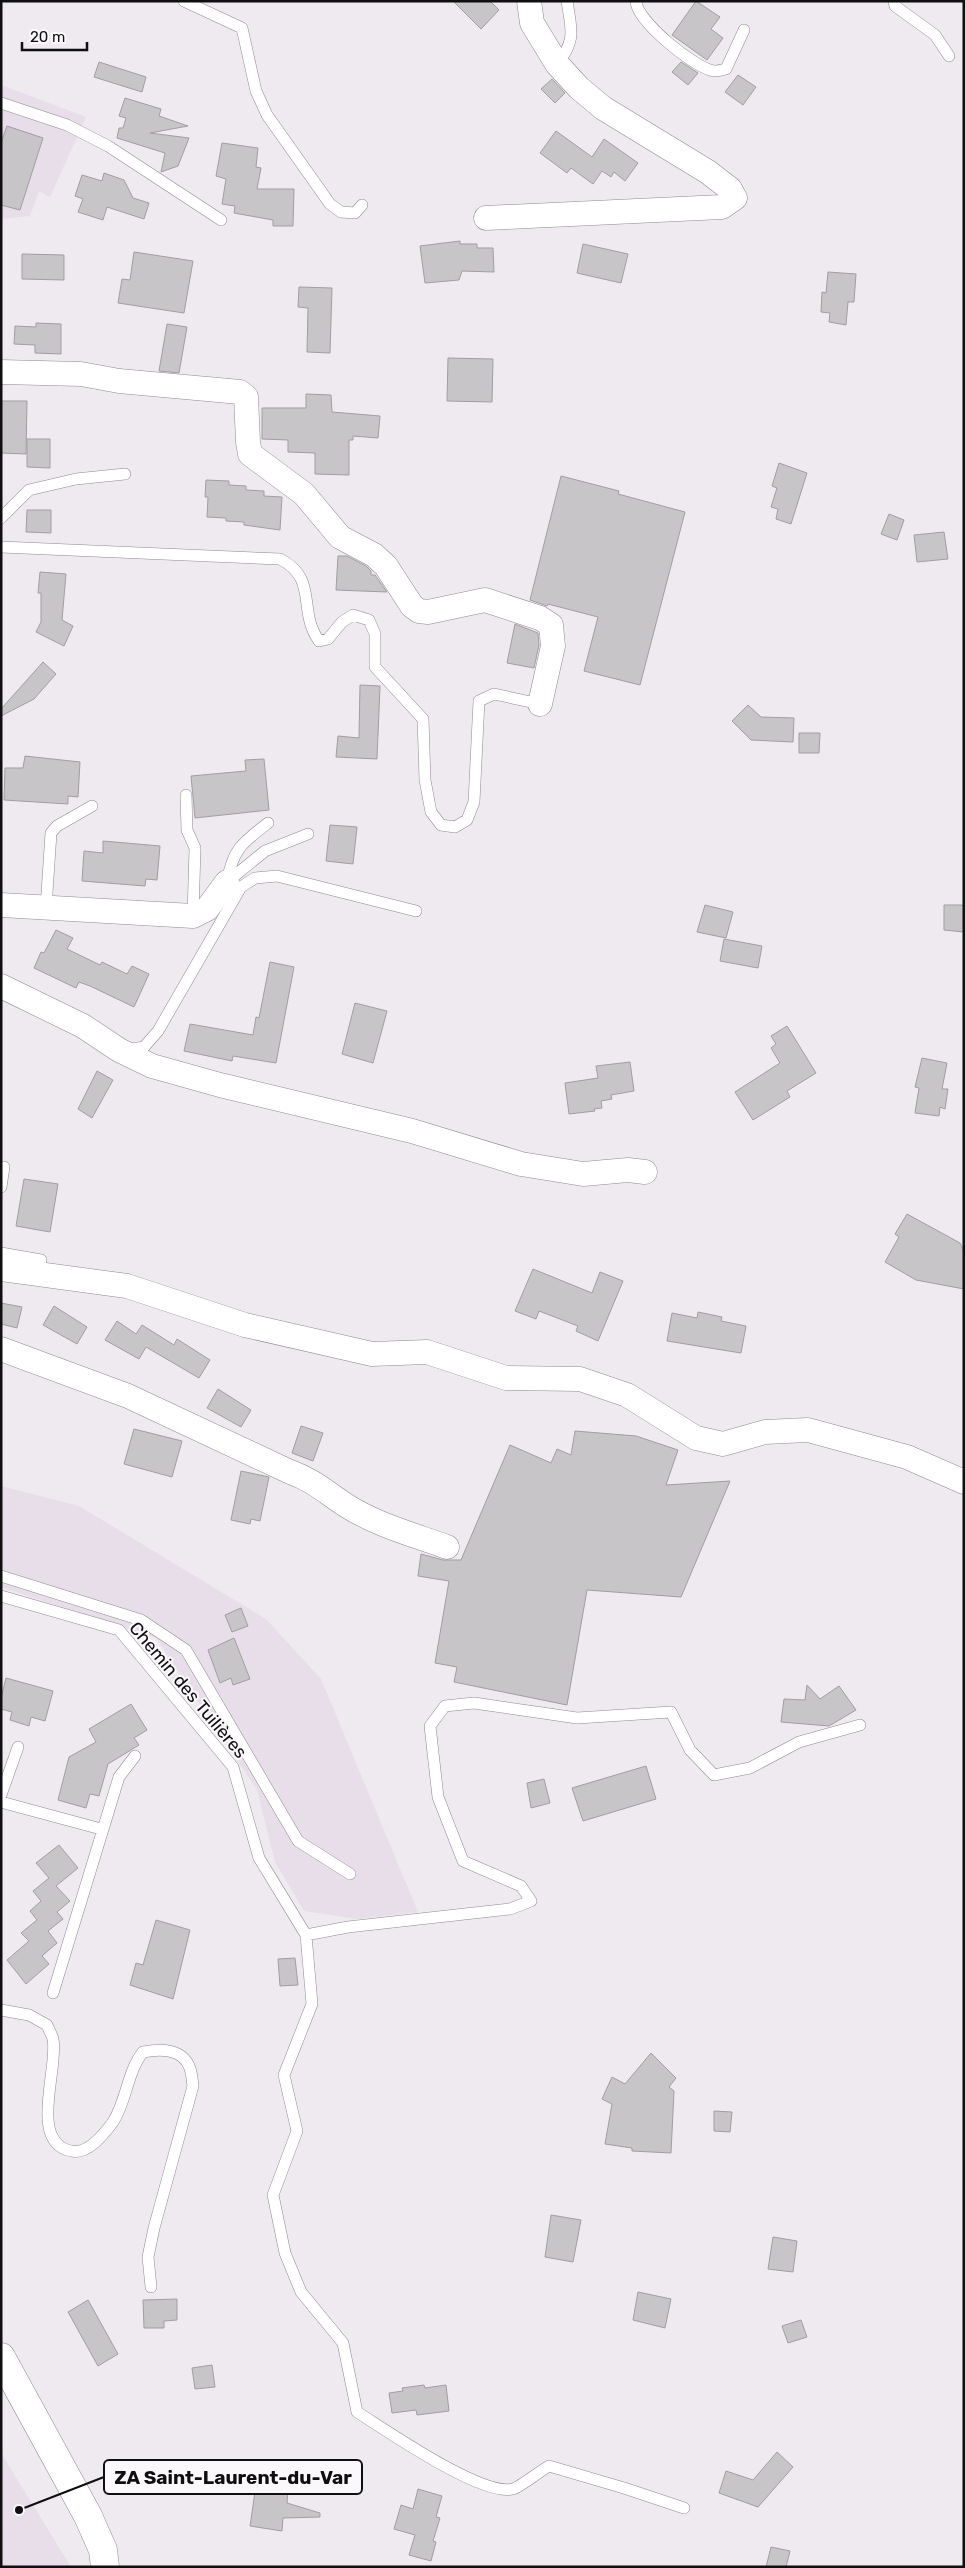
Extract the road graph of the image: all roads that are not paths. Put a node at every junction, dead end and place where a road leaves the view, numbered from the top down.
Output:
1 (184, 1) edge
2 (529, 1) edge
3 (567, 1) edge
4 (636, 1) edge
5 (894, 1) edge
6 (744, 30) dead end
7 (949, 56) dead end
8 (557, 64) junction
9 (1, 103) edge
10 (362, 205) dead end
11 (486, 218) dead end
12 (221, 220) dead end
13 (1, 372) edge
14 (125, 474) dead end
15 (1, 518) edge
16 (1, 547) edge
17 (540, 704) joint
18 (186, 795) dead end
19 (92, 806) dead end
20 (268, 823) dead end
21 (308, 834) dead end
22 (227, 882) junction
23 (1, 905) edge
24 (46, 908) junction
25 (416, 911) dead end
26 (193, 916) junction
27 (1, 986) edge
28 (119, 1050) junction
29 (4, 1168) dead end
30 (645, 1172) dead end
31 (1, 1187) edge
32 (1, 1253) edge
33 (41, 1260) dead end
34 (1, 1269) edge
35 (1, 1349) edge
36 (964, 1482) edge
37 (446, 1547) dead end
38 (1, 1576) edge
39 (1, 1596) edge
40 (860, 1725) dead end
41 (18, 1748) dead end
42 (135, 1756) dead end
43 (1, 1795) edge
44 (1, 1802) edge
45 (101, 1829) junction
46 (350, 1874) dead end
47 (306, 1935) junction
48 (53, 1993) dead end
49 (1, 2010) edge
50 (151, 2287) dead end
51 (1, 2356) edge
52 (684, 2508) dead end
53 (105, 2567) edge

1 - 10 lane
2 - 8 street
3 - 8 lane
4 - 6 lane
5 - 7 lane
8 - 11 street
9 - 12 lane
13 - 17 street
14 - 15 lane
16 - 17 lane
18 - 26 lane
19 - 24 lane
20 - 22 lane
21 - 22 lane
22 - 26 street
23 - 24 street
24 - 26 street
25 - 28 lane
27 - 28 street
28 - 30 street
29 - 31 lane
32 - 33 lane
34 - 36 street
35 - 37 street
38 - 46 lane
39 - 47 lane, Chemin des Tuilières
40 - 47 lane
41 - 43 lane
42 - 45 lane
44 - 45 lane
45 - 48 lane
47 - 52 lane, Chemin des Tuilières
49 - 50 lane
51 - 53 main road

